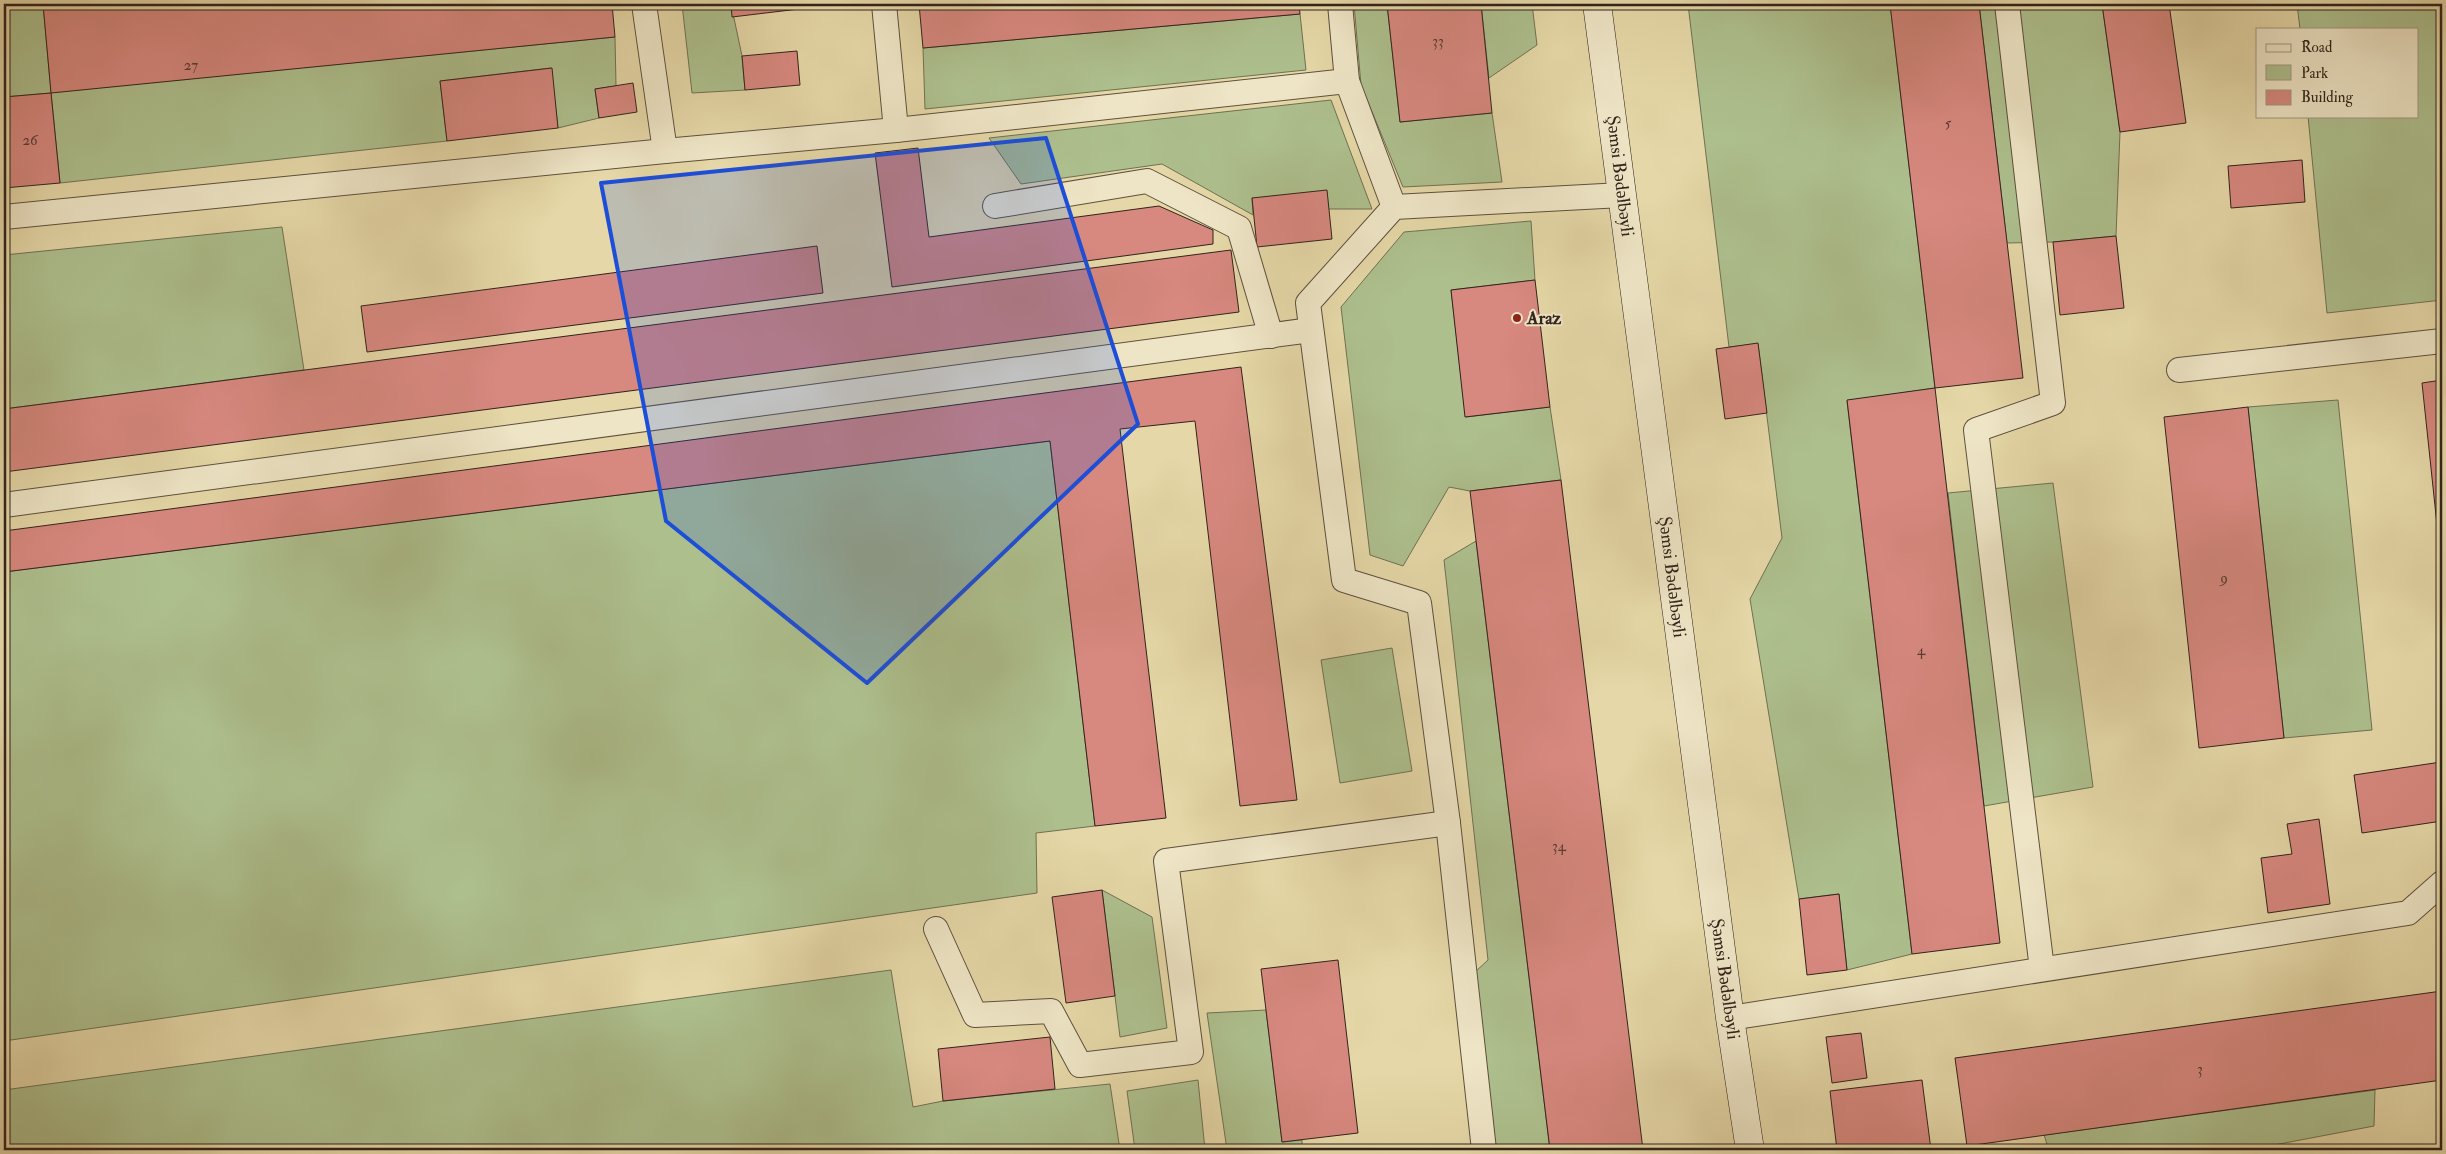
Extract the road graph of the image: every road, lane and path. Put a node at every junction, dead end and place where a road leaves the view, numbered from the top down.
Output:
1 (644, 4) edge
2 (884, 4) edge
3 (1340, 4) edge
4 (1597, 4) edge
5 (2007, 4) edge
6 (1347, 81) junction
7 (896, 130) junction
8 (665, 151) junction
9 (1622, 195) junction
10 (995, 206) dead end
11 (1394, 206) junction
12 (4, 217) edge
13 (1311, 330) junction
14 (1272, 336) junction
15 (2442, 341) edge
16 (2179, 370) dead end
17 (4, 505) edge
18 (1448, 823) junction
19 (2442, 884) edge
20 (936, 929) dead end
21 (2042, 970) junction
22 (1730, 1018) junction
23 (1484, 1150) edge
24 (1750, 1150) edge

1 - 8 lane
2 - 7 lane
3 - 6 lane
4 - 9 street, Şəmsi Bədəlbəyli
5 - 21 lane
6 - 7 lane
6 - 11 lane
7 - 8 lane
8 - 12 lane
9 - 11 lane
9 - 22 street, Şəmsi Bədəlbəyli
10 - 14 lane
11 - 13 lane
13 - 14 lane
13 - 18 lane
14 - 17 lane
15 - 16 lane
18 - 20 lane
18 - 23 lane
19 - 21 lane
21 - 22 lane
22 - 24 street, Şəmsi Bədəlbəyli

